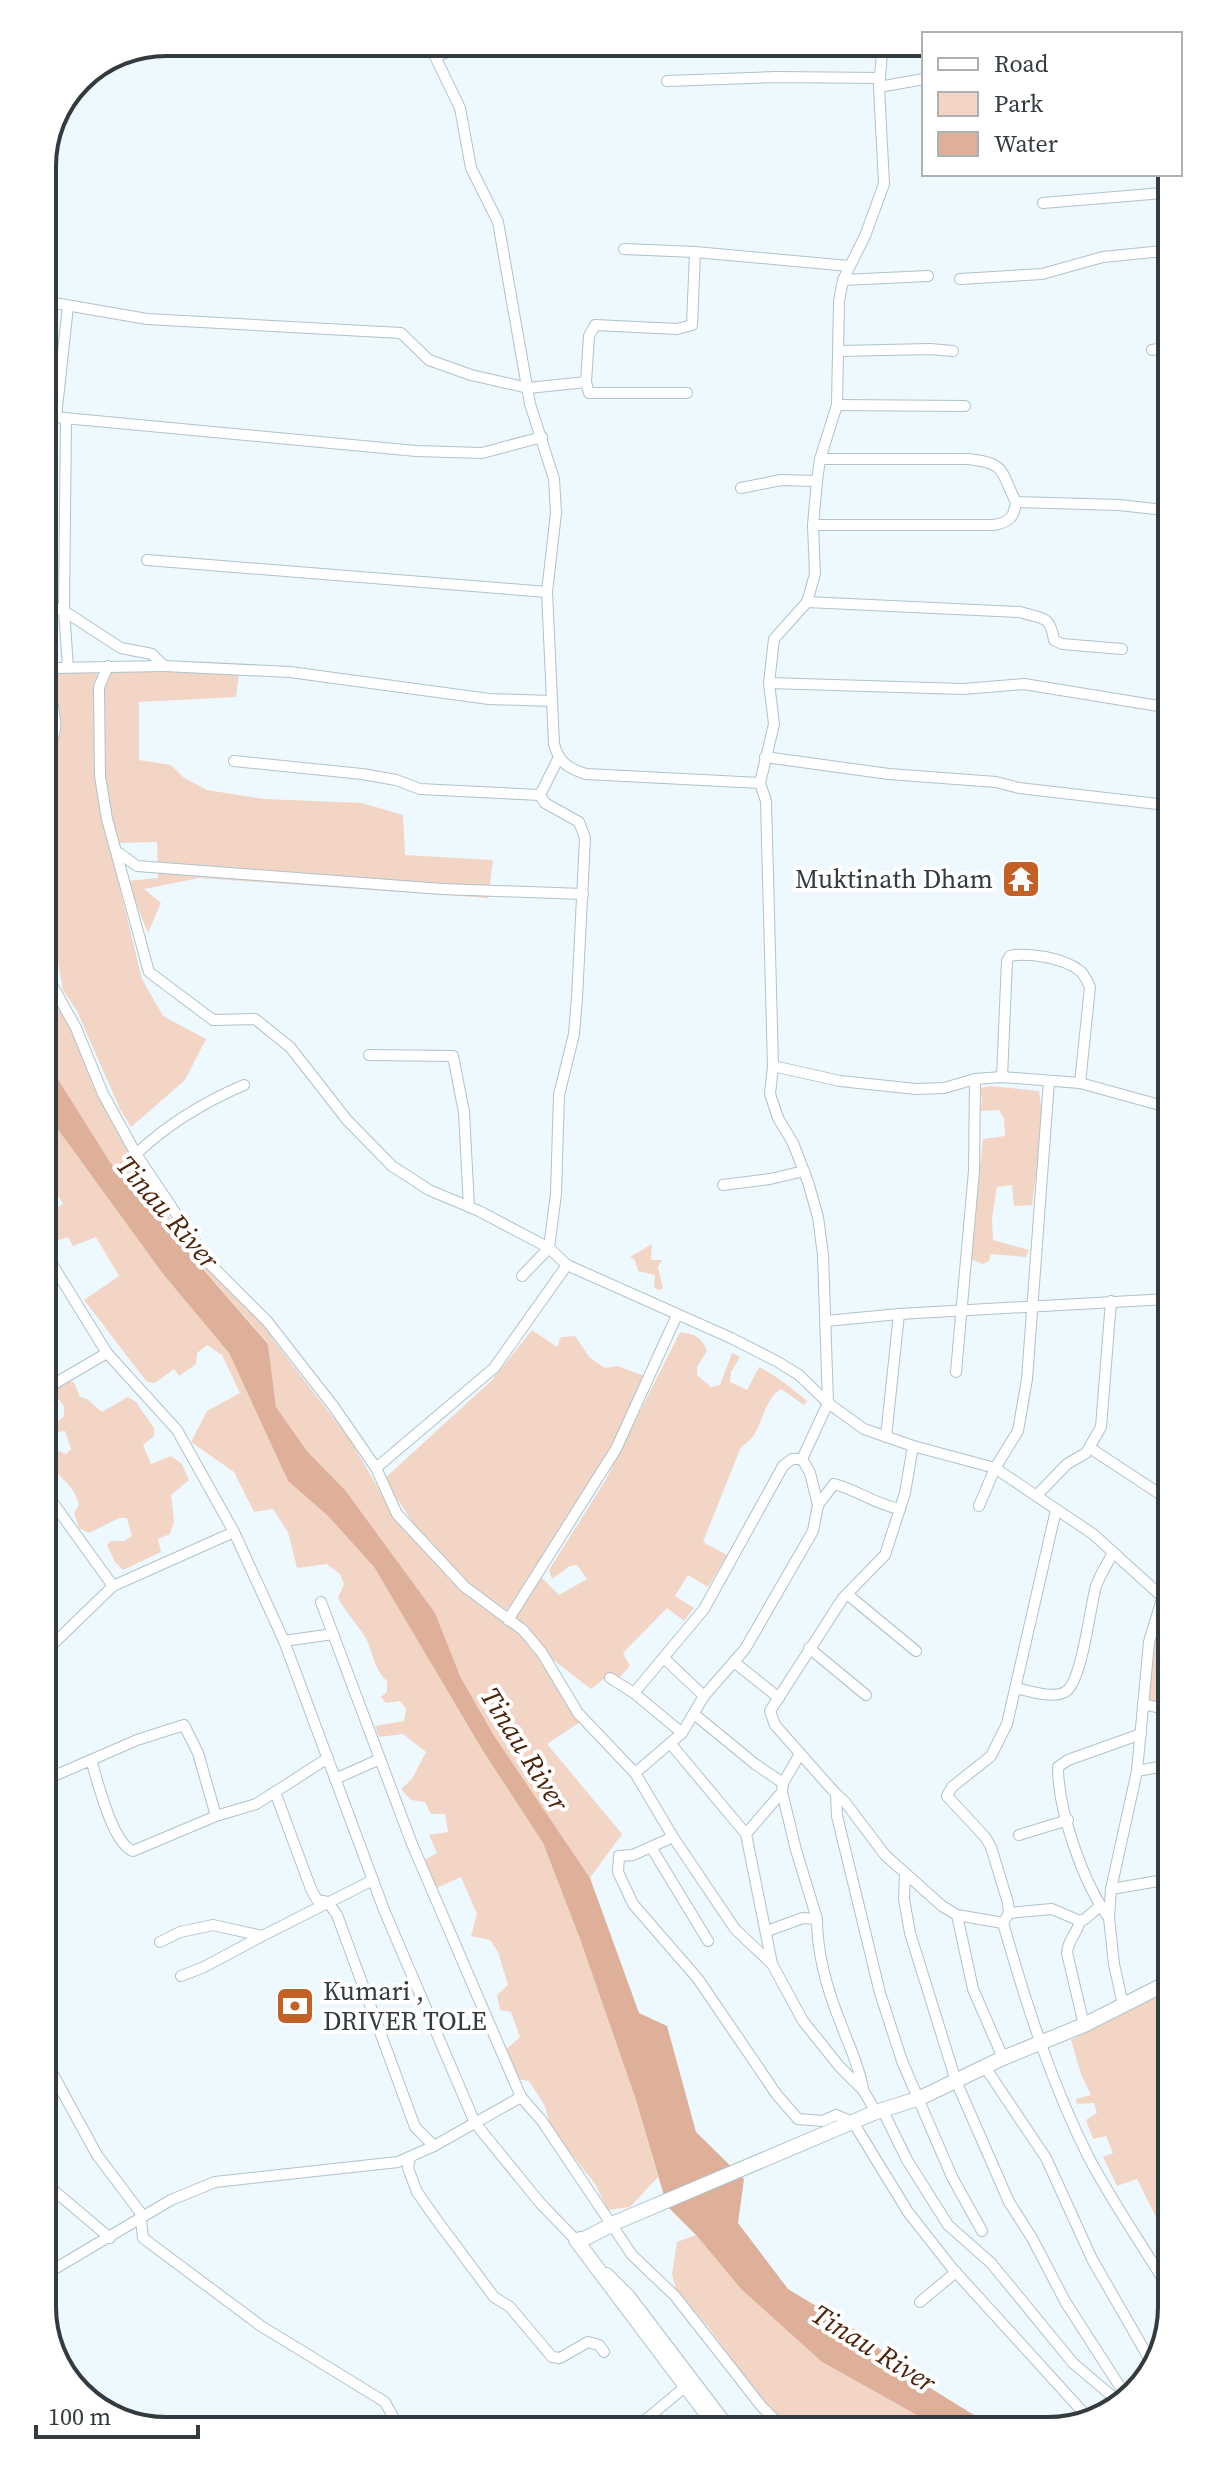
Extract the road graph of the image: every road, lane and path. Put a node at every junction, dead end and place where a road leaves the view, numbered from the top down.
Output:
1 (436, 56) edge
2 (882, 56) edge
3 (922, 79) edge
4 (667, 81) dead end
5 (880, 83) junction
6 (1158, 193) edge
7 (1043, 203) dead end
8 (624, 249) dead end
9 (695, 252) junction
10 (1158, 252) edge
11 (849, 266) junction
12 (928, 276) dead end
13 (960, 279) dead end
14 (843, 280) junction
15 (56, 304) edge
16 (68, 306) junction
17 (1158, 349) edge
18 (1152, 350) dead end
19 (839, 351) junction
20 (953, 351) dead end
21 (56, 376) edge
22 (60, 376) junction
23 (586, 382) junction
24 (528, 388) junction
25 (687, 393) dead end
26 (837, 405) junction
27 (965, 406) dead end
28 (56, 417) edge
29 (61, 417) junction
30 (542, 437) junction
31 (820, 459) junction
32 (817, 481) junction
33 (741, 488) dead end
34 (1016, 502) junction
35 (1158, 509) edge
36 (813, 525) junction
37 (147, 560) dead end
38 (547, 592) junction
39 (807, 602) junction
40 (56, 609) edge
41 (64, 611) junction
42 (1122, 649) dead end
43 (108, 666) junction
44 (164, 666) junction
45 (68, 667) junction
46 (56, 668) edge
47 (769, 683) junction
48 (551, 701) junction
49 (1158, 706) edge
50 (765, 757) junction
51 (558, 759) junction
52 (234, 761) dead end
53 (760, 783) junction
54 (540, 795) junction
55 (1158, 804) edge
56 (117, 851) junction
57 (583, 894) junction
58 (56, 992) edge
59 (369, 1055) dead end
60 (773, 1066) junction
61 (1002, 1077) junction
62 (975, 1079) junction
63 (1049, 1081) junction
64 (1080, 1083) junction
65 (244, 1085) dead end
66 (1158, 1105) edge
67 (136, 1154) junction
68 (804, 1171) junction
69 (723, 1185) dead end
70 (469, 1207) junction
71 (549, 1248) junction
72 (567, 1265) junction
73 (56, 1271) edge
74 (522, 1276) dead end
75 (1158, 1299) edge
76 (1111, 1301) junction
77 (1031, 1308) junction
78 (960, 1311) junction
79 (899, 1314) junction
80 (677, 1315) junction
81 (826, 1321) junction
82 (107, 1353) junction
83 (956, 1372) dead end
84 (56, 1383) edge
85 (828, 1403) junction
86 (886, 1437) junction
87 (913, 1446) junction
88 (1090, 1448) junction
89 (802, 1459) junction
90 (376, 1468) junction
91 (995, 1468) junction
92 (810, 1473) junction
93 (834, 1484) junction
94 (1158, 1494) edge
95 (1037, 1495) junction
96 (818, 1505) junction
97 (979, 1506) dead end
98 (56, 1507) edge
99 (900, 1509) junction
100 (1056, 1510) junction
101 (234, 1532) junction
102 (1113, 1553) junction
103 (113, 1586) junction
104 (847, 1594) junction
105 (1158, 1594) edge
106 (321, 1602) dead end
107 (508, 1620) junction
108 (1158, 1620) edge
109 (333, 1634) junction
110 (56, 1641) edge
111 (284, 1641) junction
112 (809, 1648) junction
113 (916, 1651) dead end
114 (664, 1658) junction
115 (734, 1662) junction
116 (610, 1678) dead end
117 (1016, 1688) junction
118 (634, 1693) junction
119 (866, 1695) dead end
120 (704, 1696) junction
121 (779, 1698) junction
122 (1143, 1704) junction
123 (1158, 1707) edge
124 (694, 1714) junction
125 (682, 1733) junction
126 (1141, 1734) junction
127 (670, 1743) junction
128 (800, 1754) junction
129 (328, 1758) junction
130 (380, 1759) junction
131 (91, 1760) junction
132 (1158, 1767) edge
133 (1137, 1771) junction
134 (635, 1773) junction
135 (56, 1775) edge
136 (335, 1779) junction
137 (783, 1787) junction
138 (275, 1792) junction
139 (836, 1794) junction
140 (216, 1816) junction
141 (1068, 1820) junction
142 (746, 1834) junction
143 (1019, 1835) dead end
144 (673, 1837) junction
145 (651, 1847) junction
146 (905, 1875) junction
147 (373, 1880) junction
148 (1158, 1881) edge
149 (1111, 1889) junction
150 (328, 1902) junction
151 (1100, 1906) junction
152 (957, 1915) junction
153 (1006, 1918) junction
154 (1109, 1918) junction
155 (817, 1919) junction
156 (1080, 1921) junction
157 (767, 1931) junction
158 (262, 1936) junction
159 (708, 1941) dead end
160 (160, 1942) dead end
161 (772, 1964) junction
162 (181, 1976) dead end
163 (1158, 1988) edge
164 (1123, 2005) junction
165 (1084, 2025) junction
166 (1039, 2042) junction
167 (1003, 2058) junction
168 (985, 2067) junction
169 (56, 2080) edge
170 (956, 2081) junction
171 (863, 2090) junction
172 (521, 2097) junction
173 (920, 2098) junction
174 (880, 2111) junction
175 (853, 2122) junction
176 (475, 2123) junction
177 (434, 2146) junction
178 (410, 2157) junction
179 (56, 2192) edge
180 (141, 2219) junction
181 (615, 2223) junction
182 (982, 2231) dead end
183 (110, 2238) junction
184 (576, 2240) junction
185 (56, 2268) edge
186 (598, 2271) junction
187 (1158, 2271) edge
188 (956, 2272) junction
189 (920, 2302) dead end
190 (604, 2352) dead end
191 (1147, 2355) edge
192 (685, 2387) junction
193 (1121, 2389) edge
194 (1112, 2396) edge
195 (1082, 2411) edge
196 (393, 2417) edge
197 (653, 2417) edge
198 (709, 2417) edge
199 (722, 2417) edge
200 (772, 2417) edge

1 - 24 street
2 - 5 street
3 - 5 street
4 - 5 street
5 - 11 street
6 - 7 street
8 - 9 street
9 - 11 street
9 - 23 street
10 - 13 street
11 - 14 street
12 - 14 street
14 - 19 street
15 - 16 street
16 - 22 street
16 - 24 street
17 - 18 street
19 - 20 street
19 - 26 street
21 - 22 street
22 - 29 street
23 - 24 street
23 - 25 street
24 - 30 street
26 - 27 street
26 - 31 street
28 - 29 street
29 - 30 street
29 - 41 street
30 - 38 street
31 - 32 street
31 - 34 street
32 - 33 street
32 - 36 street
34 - 35 street
34 - 36 street
36 - 39 street
37 - 38 street
38 - 48 street
39 - 42 street
39 - 47 street
40 - 41 street
41 - 44 street
41 - 45 street
43 - 44 street
43 - 45 street
43 - 56 street
44 - 48 street
45 - 46 street
47 - 49 street
47 - 50 street
48 - 51 street
50 - 53 street
50 - 55 street
51 - 53 street
51 - 54 street
52 - 54 street
53 - 60 street
54 - 57 street
56 - 57 street
56 - 70 street
57 - 71 street
58 - 67 street
59 - 70 street
60 - 62 street
60 - 68 street
61 - 62 street
61 - 63 street
61 - 64 street
62 - 78 street
63 - 64 street
63 - 77 street
64 - 66 street
65 - 67 street
67 - 90 street
68 - 69 street
68 - 81 street
70 - 71 street
71 - 72 street
71 - 74 street
72 - 80 street
72 - 90 street
73 - 82 street
75 - 76 street
76 - 77 street
76 - 88 street
77 - 78 street
77 - 91 street
78 - 79 street
78 - 83 street
79 - 81 street
79 - 86 street
80 - 85 street
80 - 107 street
81 - 85 street
82 - 84 street
82 - 101 street
85 - 86 street
85 - 89 street
86 - 87 street
87 - 91 street
87 - 99 street
88 - 94 street
88 - 95 street
89 - 92 street
89 - 114 street
90 - 107 street
91 - 95 street
91 - 97 street
92 - 93 street
92 - 96 street
93 - 96 street
93 - 99 street
95 - 100 street
96 - 115 street
98 - 103 street
99 - 104 street
100 - 102 street
100 - 117 street
101 - 103 street
101 - 111 street
102 - 105 street
102 - 117 street
103 - 110 street
104 - 112 street
104 - 113 street
106 - 109 street
107 - 134 street
108 - 122 street
109 - 111 street
109 - 130 street
111 - 129 street
112 - 119 street
112 - 121 street
114 - 118 street
114 - 120 street
115 - 120 street
115 - 121 street
116 - 118 street
117 - 153 street
118 - 125 street
120 - 124 street
121 - 128 street
122 - 123 street
122 - 126 street
124 - 125 street
124 - 137 street
125 - 127 street
126 - 133 street
126 - 141 street
127 - 134 street
127 - 142 street
128 - 137 street
128 - 139 street
129 - 136 street
129 - 138 street
130 - 136 street
130 - 172 street
131 - 135 street
131 - 140 street
131 - 140 street
132 - 133 street
133 - 149 street
134 - 144 street
136 - 147 street
137 - 142 street
137 - 155 street
138 - 140 street
138 - 150 street
139 - 146 street
139 - 173 street
141 - 143 street
141 - 151 street
142 - 157 street
144 - 145 street
144 - 161 street
145 - 159 street
145 - 175 street
146 - 152 street
146 - 170 street
147 - 150 street
147 - 176 street
148 - 149 street
149 - 154 street
150 - 158 street
150 - 177 street
151 - 154 street
151 - 156 street
152 - 153 street
152 - 167 street
153 - 156 street
153 - 166 street
154 - 164 street
155 - 157 street
155 - 171 street
156 - 165 street
157 - 161 street
158 - 160 street
158 - 162 street
161 - 171 street
163 - 164 street
164 - 165 street
165 - 166 street
166 - 167 street
166 - 187 street
167 - 168 street
168 - 170 street
168 - 191 street
169 - 180 street
170 - 173 street
170 - 193 street
171 - 174 street
172 - 176 street
172 - 181 street
173 - 174 street
173 - 182 street
174 - 175 street
174 - 194 street
175 - 181 street
175 - 188 street
176 - 177 street
176 - 184 street
177 - 178 street
178 - 180 street
178 - 190 street
179 - 183 street
180 - 183 street
180 - 196 street
181 - 184 street
181 - 200 street
183 - 185 street
184 - 186 street
186 - 192 street
186 - 199 street
188 - 189 street
188 - 195 street
192 - 197 street
192 - 198 street

